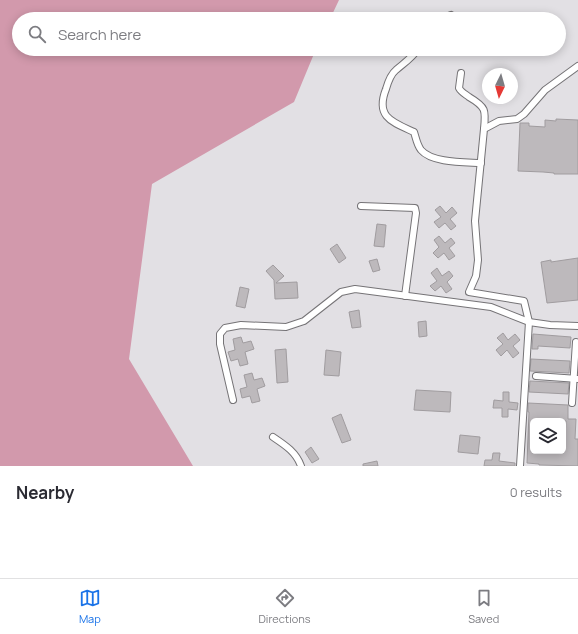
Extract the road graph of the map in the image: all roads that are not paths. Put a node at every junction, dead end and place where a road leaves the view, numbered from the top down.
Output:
1 (413, 56) edge
2 (578, 66) edge
3 (461, 73) dead end
4 (484, 129) junction
5 (481, 163) junction
6 (361, 206) dead end
7 (405, 296) junction
8 (529, 322) junction
9 (578, 326) edge
10 (576, 342) dead end
11 (536, 376) dead end
12 (576, 379) edge
13 (233, 400) dead end
14 (572, 403) dead end
15 (273, 437) dead end
16 (301, 466) edge
17 (520, 466) edge

1 - 5 street
2 - 4 street
3 - 4 street
4 - 5 street
5 - 8 street
6 - 7 street
7 - 8 street
7 - 13 street
8 - 9 street
8 - 17 street
10 - 12 street
11 - 12 street
12 - 14 street
15 - 16 street

